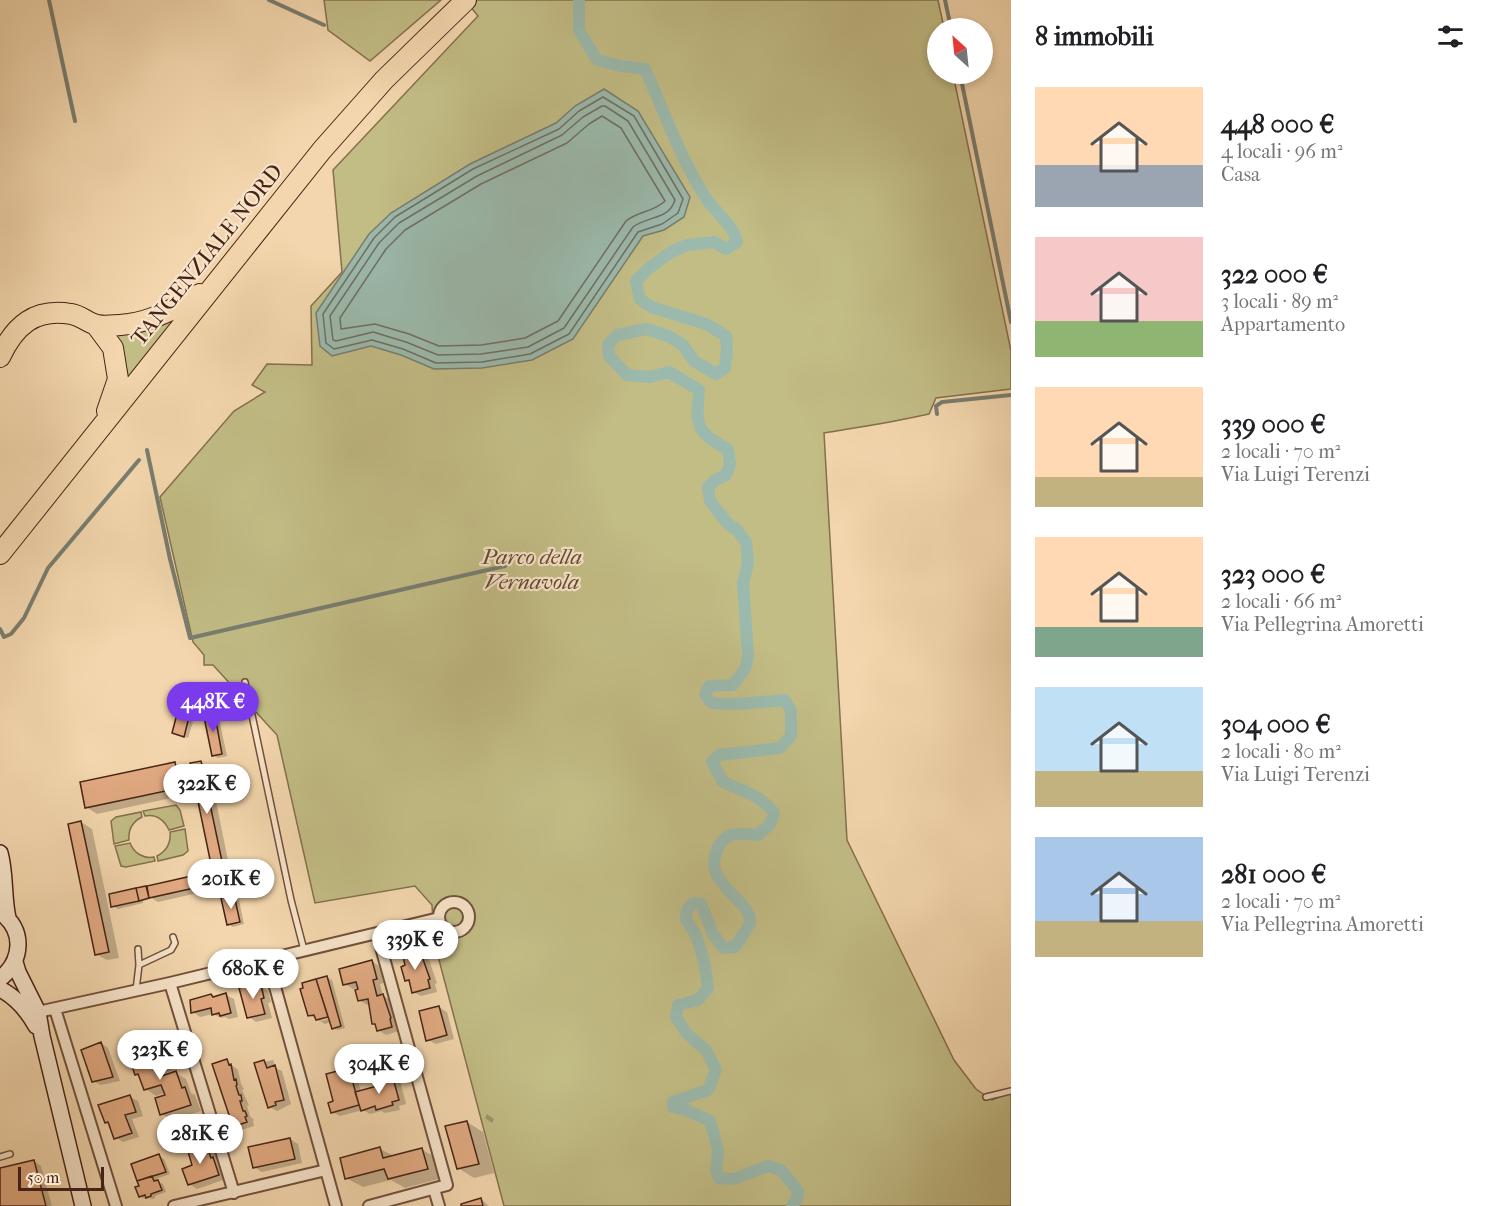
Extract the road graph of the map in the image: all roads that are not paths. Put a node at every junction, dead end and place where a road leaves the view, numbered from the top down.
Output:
1 (466, 0) edge
2 (210, 288) junction
3 (96, 325) junction
4 (0, 357) edge
5 (103, 423) junction
6 (0, 554) edge
7 (245, 682) dead end
8 (0, 853) edge
9 (4, 915) edge
10 (439, 918) dead end
11 (377, 933) junction
12 (173, 937) dead end
13 (138, 949) dead end
14 (304, 950) junction
15 (267, 958) junction
16 (15, 962) junction
17 (139, 965) junction
18 (0, 979) edge
19 (170, 983) junction
20 (0, 989) edge
21 (136, 990) junction
22 (56, 1009) junction
23 (39, 1012) junction
24 (42, 1036) junction
25 (1011, 1091) edge
26 (986, 1097) dead end
27 (10, 1154) dead end
28 (0, 1157) edge
29 (326, 1170) junction
30 (434, 1189) junction
31 (234, 1192) junction
32 (220, 1201) edge
33 (83, 1206) edge
34 (116, 1206) edge
35 (174, 1206) edge
36 (336, 1206) edge
37 (369, 1206) edge
38 (439, 1206) edge

1 - 2 highway, TANGENZIALE NORD
2 - 3 highway
2 - 5 highway, TANGENZIALE NORD
3 - 4 highway
3 - 5 highway
5 - 6 highway, TANGENZIALE NORD
7 - 14 lane
8 - 9 street
9 - 16 street
10 - 11 street
11 - 14 street
11 - 30 street
12 - 17 lane
13 - 17 lane
14 - 15 street
15 - 19 street
15 - 29 street
16 - 18 street
16 - 23 street
17 - 21 lane
19 - 21 street
19 - 31 street
20 - 24 street
21 - 22 street
22 - 23 street
22 - 34 street
23 - 24 street
24 - 33 street
25 - 26 lane
27 - 28 lane
29 - 31 street
29 - 36 street
30 - 37 street
30 - 38 street
31 - 32 street
32 - 35 street

